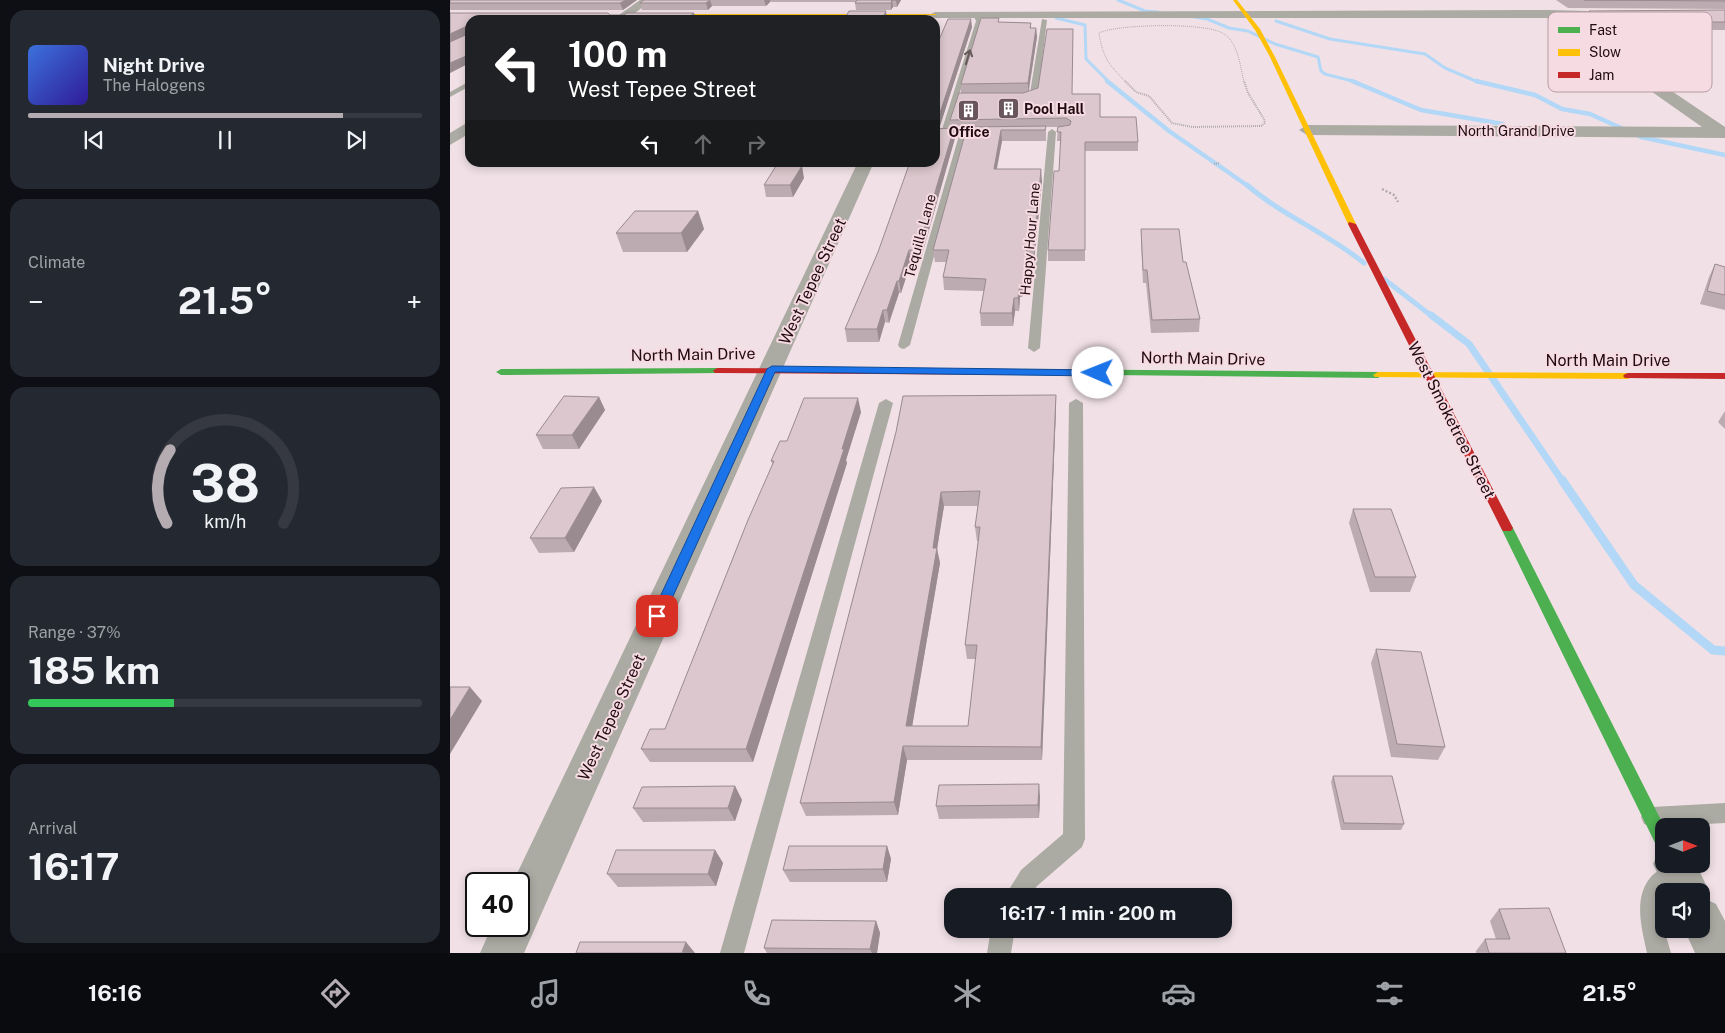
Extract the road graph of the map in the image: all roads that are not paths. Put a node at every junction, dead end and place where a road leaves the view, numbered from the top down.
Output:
1 (647, 0) edge
2 (1235, 0) edge
3 (1530, 0) edge
4 (1548, 13) edge
5 (935, 14) edge
6 (626, 15) edge
7 (904, 15) edge
8 (976, 15) junction
9 (1246, 15) junction
10 (1548, 15) edge
11 (1044, 20) dead end
12 (465, 86) edge
13 (1662, 92) edge
14 (450, 96) edge
15 (955, 98) junction
16 (965, 98) edge
17 (1014, 98) edge
18 (465, 130) edge
19 (1307, 130) junction
20 (940, 132) edge
21 (1051, 132) dead end
22 (940, 134) edge
23 (1723, 134) edge
24 (450, 140) edge
25 (864, 167) edge
26 (904, 345) dead end
27 (1034, 348) dead end
28 (772, 369) junction
29 (501, 372) dead end
30 (1431, 376) junction
31 (1725, 376) edge
32 (886, 403) dead end
33 (1076, 403) dead end
34 (1725, 813) edge
35 (1650, 817) junction
36 (1655, 827) edge
37 (1670, 873) edge
38 (1021, 888) edge
39 (530, 892) edge
40 (509, 937) edge
41 (1710, 937) edge
42 (1002, 938) edge
43 (502, 953) edge
44 (732, 953) edge
45 (999, 953) edge
46 (1659, 953) edge
47 (1718, 953) edge

1 - 6 street
2 - 9 street, West Smoketree Street
3 - 4 street
5 - 7 street
5 - 8 street
8 - 9 street
15 -> 8 lane
9 - 10 street
9 - 19 street, West Smoketree Street
11 - 17 lane
12 - 14 lane
13 - 23 street
15 - 16 lane
15 - 20 lane
18 - 24 street
19 - 23 street, North Grand Drive
19 - 30 street, West Smoketree Street
21 - 27 lane, Happy Hour Lane
22 - 26 lane, Tequilla Lane
25 - 28 street, West Tepee Street
28 - 29 street, North Main Drive
28 - 30 street, North Main Drive
28 - 39 street, West Tepee Street
30 - 31 street, North Main Drive
30 - 35 street, West Smoketree Street
32 - 44 lane
33 - 38 lane
34 - 35 lane
35 - 36 street, West Smoketree Street
37 - 46 lane
40 - 43 street
41 - 47 street
42 - 45 lane

